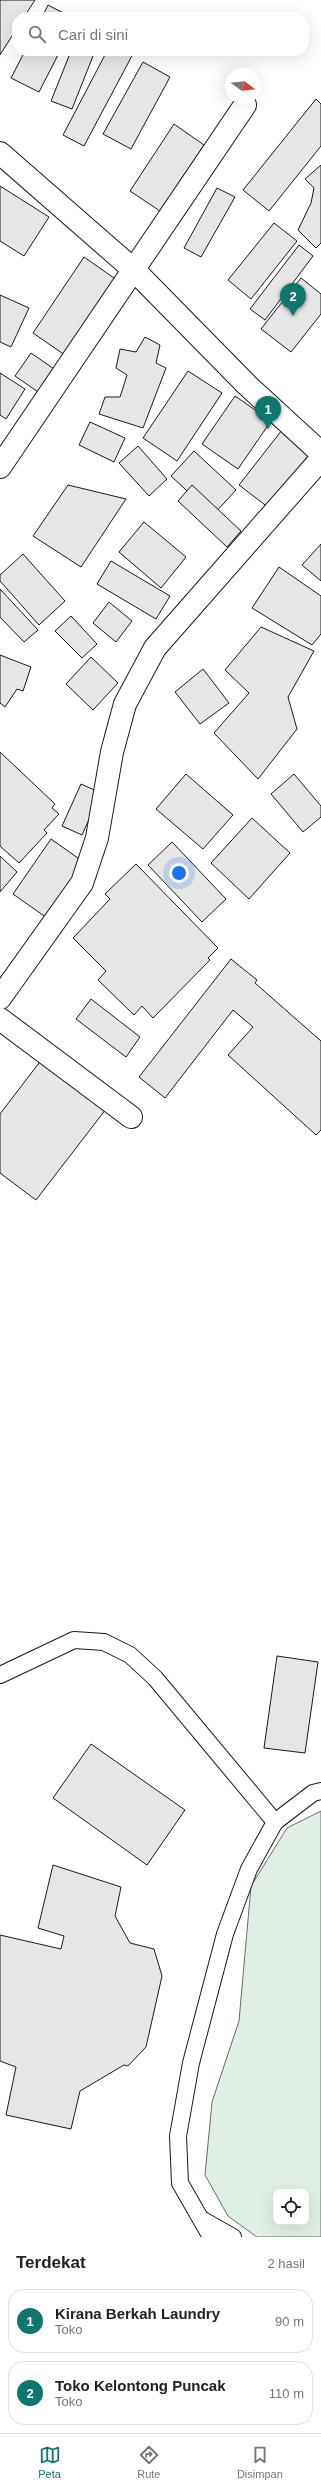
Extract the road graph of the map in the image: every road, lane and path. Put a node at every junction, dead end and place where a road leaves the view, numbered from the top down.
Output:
1 (245, 105) dead end
2 (0, 153) edge
3 (134, 271) junction
4 (321, 453) edge
5 (321, 459) edge
6 (0, 467) edge
7 (0, 998) edge
8 (0, 1019) edge
9 (131, 1117) dead end
10 (0, 1675) edge
11 (321, 1792) edge
12 (275, 1822) junction
13 (202, 2220) junction
14 (211, 2237) edge
15 (233, 2237) edge

1 - 3 street
2 - 3 street
3 - 4 street
3 - 6 street
5 - 7 street
8 - 9 street
10 - 12 lane
11 - 12 lane
12 - 13 lane
13 - 14 lane
13 - 15 lane

